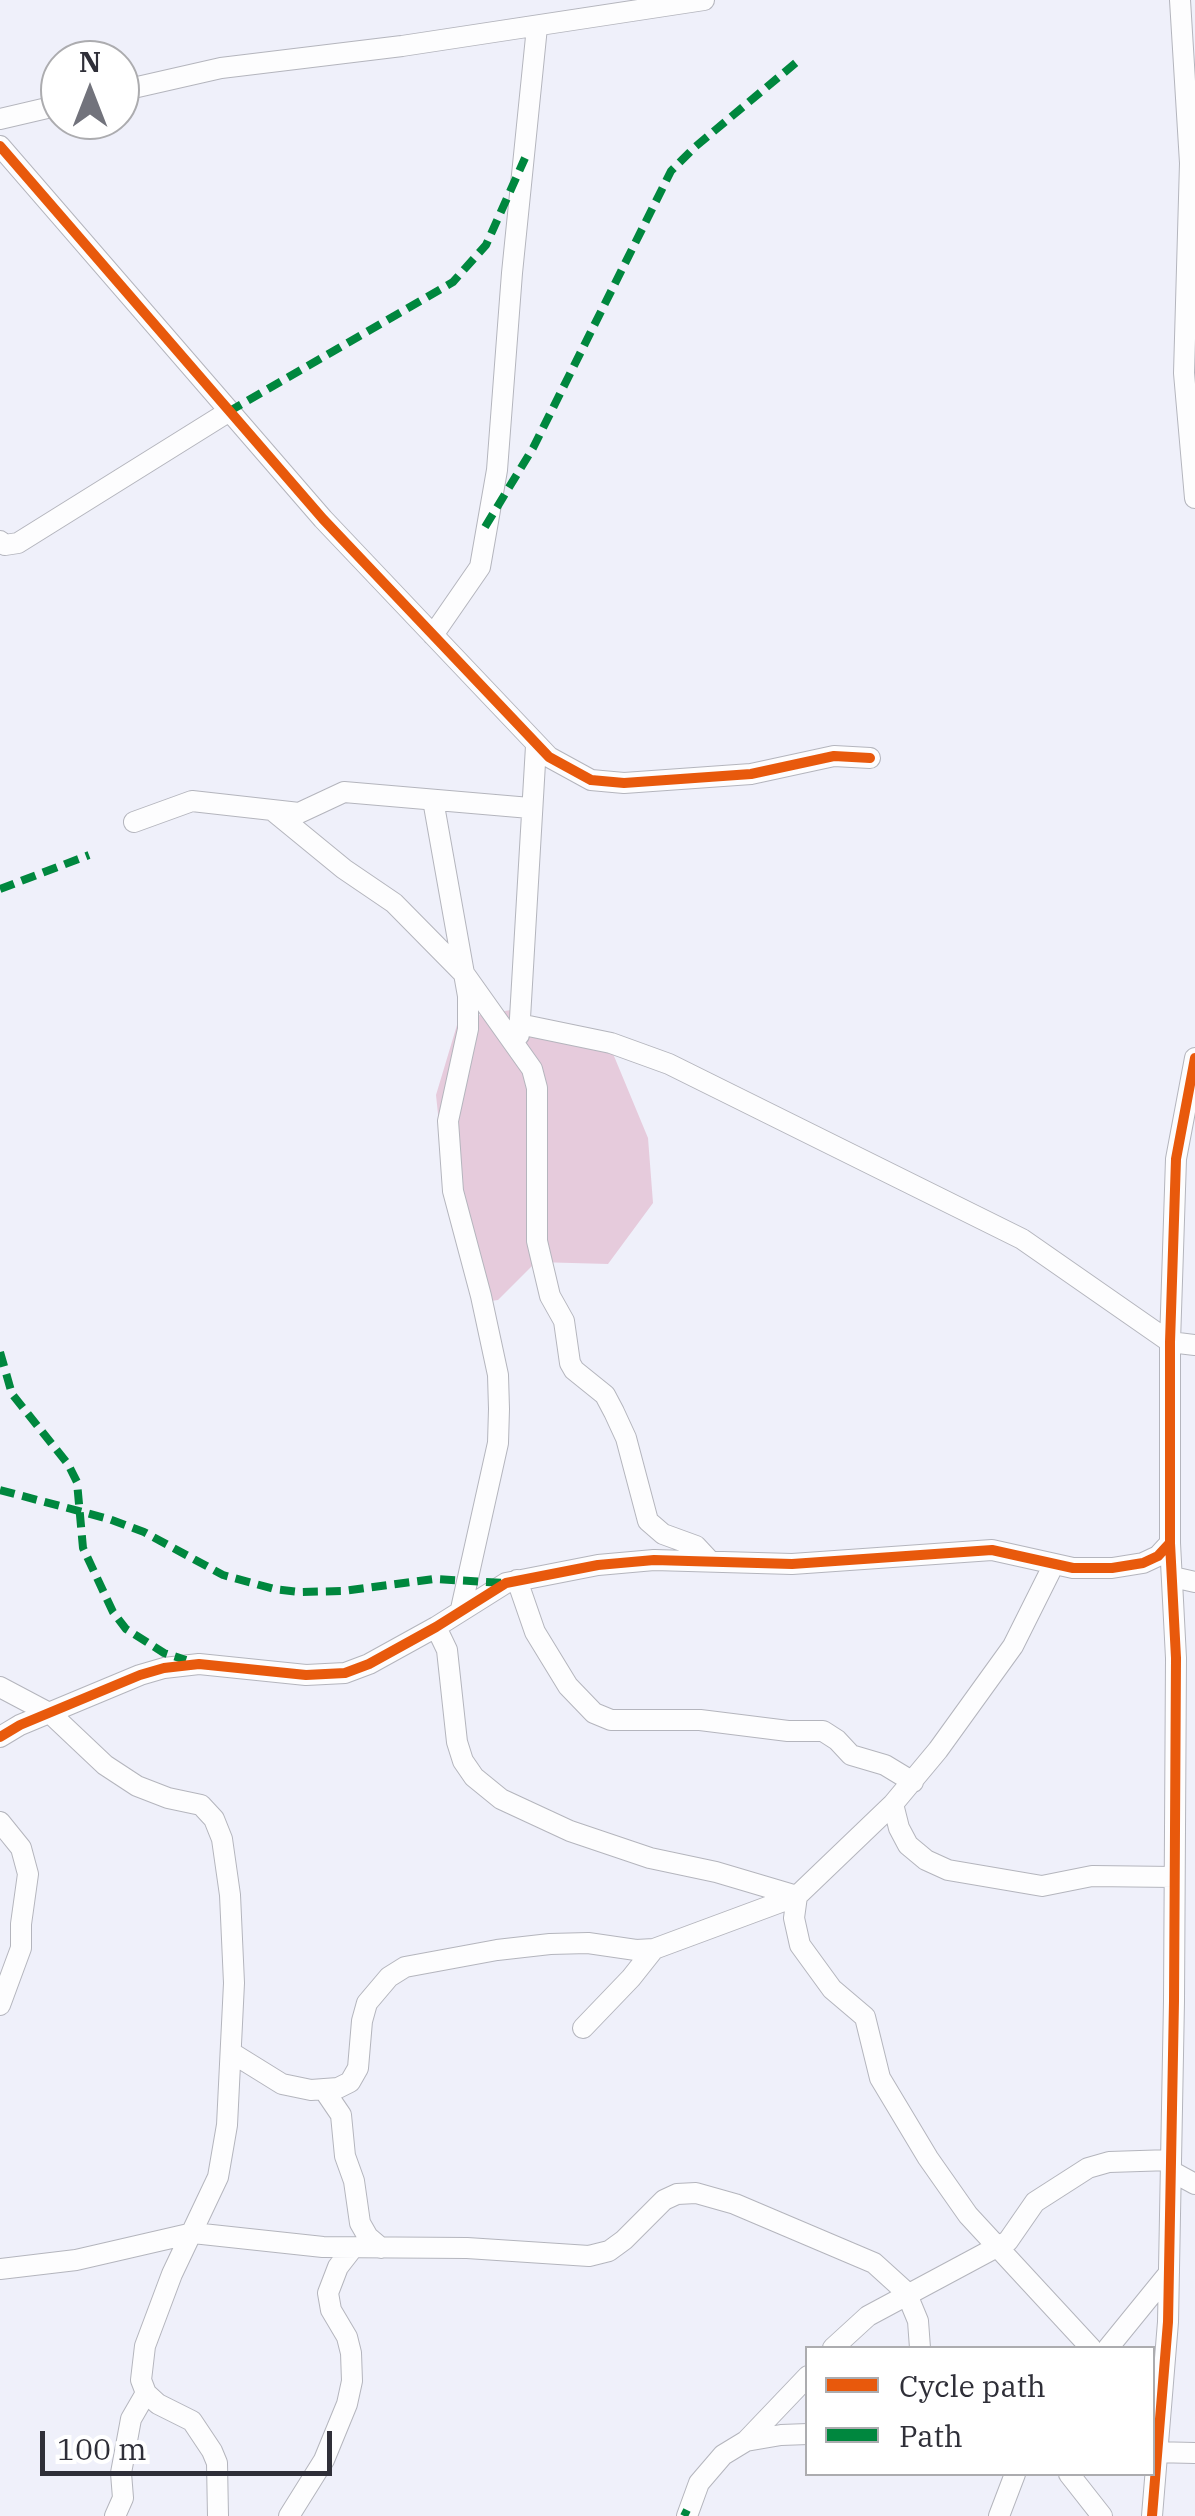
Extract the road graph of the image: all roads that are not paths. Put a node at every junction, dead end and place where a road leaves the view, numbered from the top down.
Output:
1 (704, 0) edge
2 (1177, 3) edge
3 (537, 26) junction
4 (140, 86) edge
5 (40, 110) edge
6 (0, 120) edge
7 (0, 146) edge
8 (1193, 163) edge
9 (228, 412) junction
10 (1193, 463) edge
11 (1195, 498) edge
12 (0, 541) edge
13 (433, 636) junction
14 (536, 746) junction
15 (870, 758) dead end
16 (433, 800) junction
17 (530, 808) junction
18 (272, 810) junction
19 (134, 822) dead end
20 (466, 976) junction
21 (519, 1024) junction
22 (519, 1048) junction
23 (1195, 1058) edge
24 (1170, 1342) junction
25 (1195, 1346) edge
26 (1170, 1543) junction
27 (710, 1561) junction
28 (1054, 1564) junction
29 (1172, 1578) junction
30 (517, 1580) junction
31 (1195, 1582) edge
32 (461, 1609) junction
33 (436, 1626) junction
34 (0, 1686) edge
35 (51, 1714) junction
36 (0, 1737) edge
37 (913, 1782) junction
38 (893, 1804) junction
39 (0, 1822) edge
40 (1185, 1828) edge
41 (1174, 1877) junction
42 (796, 1896) junction
43 (654, 1949) junction
44 (0, 2004) edge
45 (583, 2028) dead end
46 (232, 2052) junction
47 (324, 2090) junction
48 (1171, 2165) junction
49 (1195, 2184) edge
50 (192, 2233) junction
51 (381, 2248) junction
52 (998, 2248) junction
53 (352, 2249) junction
54 (0, 2269) edge
55 (1169, 2273) junction
56 (909, 2297) junction
57 (836, 2346) edge
58 (920, 2346) edge
59 (1089, 2346) edge
60 (1110, 2346) edge
61 (805, 2379) edge
62 (146, 2392) junction
63 (1156, 2404) edge
64 (805, 2434) edge
65 (746, 2442) junction
66 (1155, 2452) edge
67 (1195, 2453) edge
68 (1014, 2476) edge
69 (1071, 2476) edge
70 (1153, 2476) edge
71 (115, 2516) edge
72 (218, 2516) edge
73 (289, 2516) edge
74 (687, 2516) edge
75 (999, 2516) edge
76 (1102, 2516) edge
77 (1152, 2516) edge

1 - 3 street
2 - 8 street
3 - 4 street
3 - 13 street
5 - 6 street
7 - 9 street
8 - 10 street
9 - 12 street
9 - 13 street
10 - 11 street
13 - 14 street
14 - 15 street
14 - 17 street
16 - 17 street
16 - 18 street
16 - 20 street
17 - 21 street
18 - 19 street
18 - 20 street
20 - 22 street
20 - 32 street
21 - 22 street
21 - 24 street
22 - 27 street
23 - 24 street
24 - 25 street
24 - 26 street
26 - 28 street
26 - 29 street
27 - 28 street
27 - 30 street
28 - 37 street
29 - 31 street
29 - 40 street
30 - 32 street
30 - 37 street
32 - 33 street
33 - 35 street
33 - 42 street
34 - 35 street
35 - 36 street
35 - 46 street
37 - 38 street
38 - 41 street
38 - 42 street
39 - 44 street
40 - 41 street
41 - 48 street
42 - 43 street
42 - 52 street
43 - 45 street
43 - 47 street
46 - 47 street
46 - 50 street
47 - 51 street
48 - 49 street
48 - 52 street
48 - 55 street
50 - 53 street
50 - 54 street
50 - 62 street
51 - 53 street
51 - 56 street
52 - 56 street
52 - 59 street
53 - 73 street
55 - 60 street
55 - 63 street
56 - 57 street
56 - 58 street
61 - 65 street
62 - 71 street
62 - 72 street
64 - 65 street
65 - 74 street
66 - 67 street
68 - 75 street
69 - 76 street
70 - 77 street

